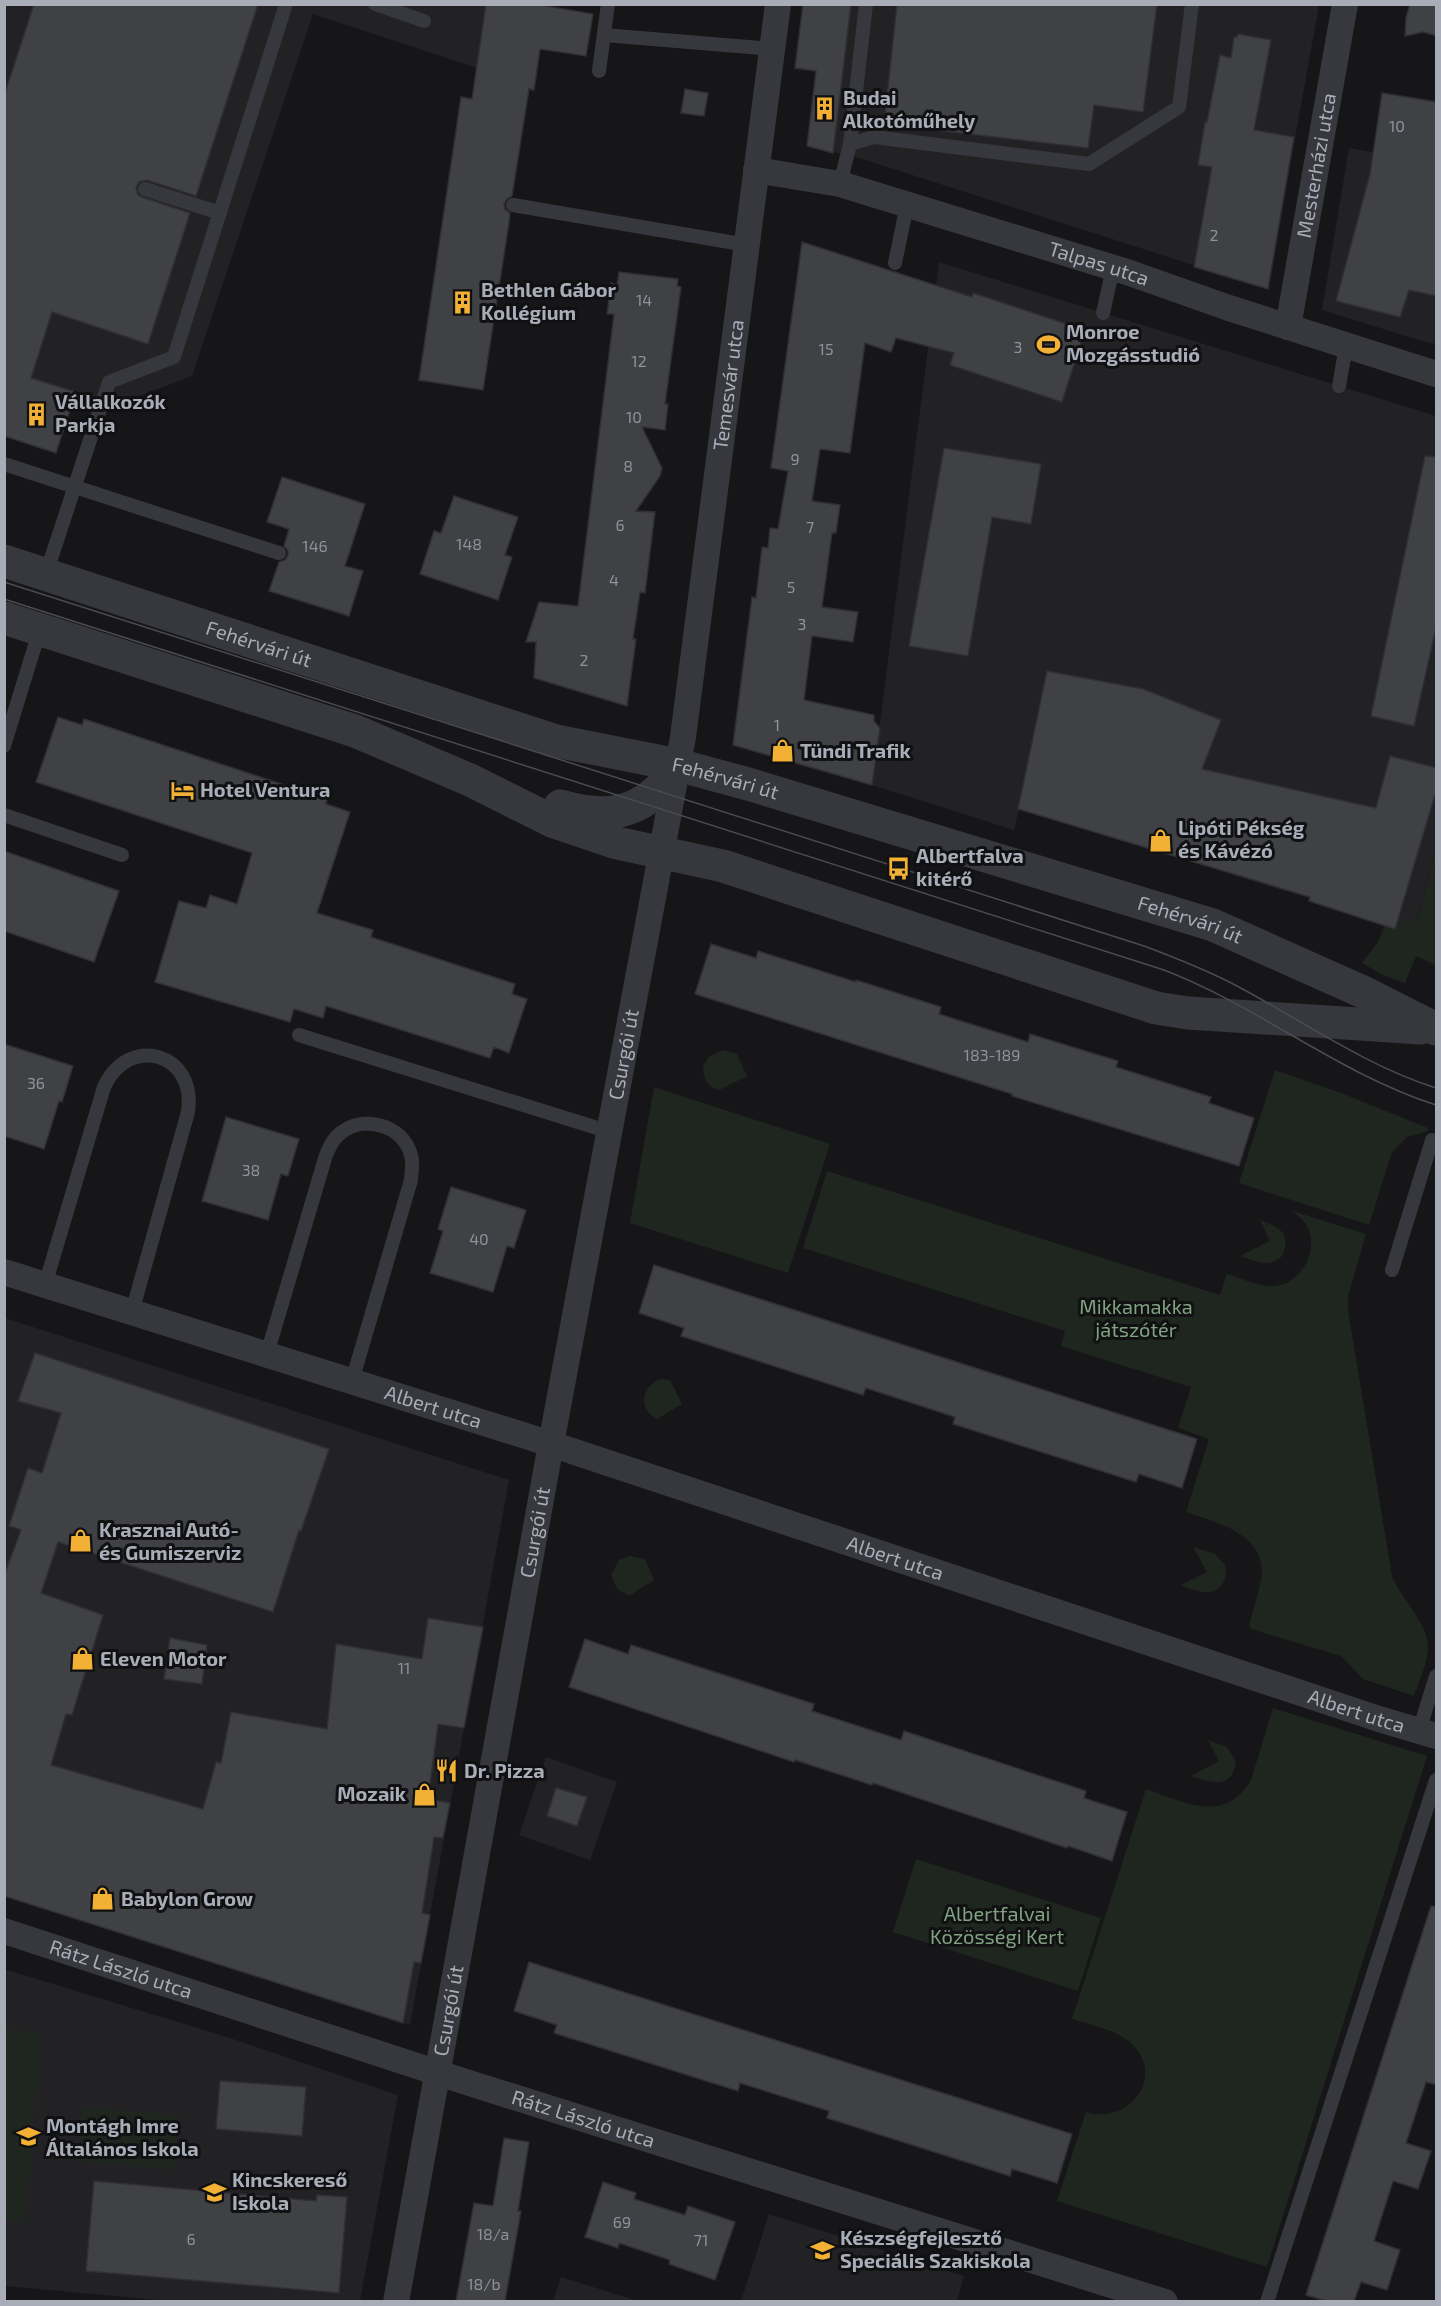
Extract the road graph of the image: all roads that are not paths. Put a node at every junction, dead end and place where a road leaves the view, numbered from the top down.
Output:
1 (286, 4) edge
2 (375, 4) edge
3 (608, 4) edge
4 (778, 4) edge
5 (866, 4) edge
6 (1192, 4) edge
7 (1345, 4) edge
8 (424, 21) dead end
9 (604, 36) junction
10 (772, 49) junction
11 (599, 71) dead end
12 (850, 144) junction
13 (756, 170) junction
14 (840, 184) junction
15 (145, 189) dead end
16 (908, 205) junction
17 (513, 206) dead end
18 (220, 213) junction
19 (747, 245) junction
20 (895, 263) dead end
21 (1113, 268) junction
22 (1103, 313) dead end
23 (1288, 327) junction
24 (1346, 346) junction
25 (1437, 374) edge
26 (1339, 386) dead end
27 (4, 464) edge
28 (75, 486) junction
29 (279, 553) dead end
30 (4, 561) edge
31 (46, 574) junction
32 (4, 618) edge
33 (40, 629) junction
34 (4, 746) edge
35 (678, 765) junction
36 (470, 780) junction
37 (4, 815) edge
38 (662, 853) junction
39 (122, 855) dead end
40 (1436, 1029) edge
41 (299, 1035) dead end
42 (610, 1132) junction
43 (1432, 1140) dead end
44 (1392, 1270) dead end
45 (4, 1272) edge
46 (45, 1285) junction
47 (132, 1312) junction
48 (267, 1354) junction
49 (352, 1381) junction
50 (551, 1444) junction
51 (1437, 1676) edge
52 (1428, 1733) edge
53 (1437, 1780) edge
54 (4, 1931) edge
55 (438, 2073) junction
56 (396, 2301) edge
57 (1165, 2301) edge
58 (1267, 2301) edge

1 - 18 lane
2 - 8 lane
3 - 9 lane
4 - 10 street, Temesvár utca
5 - 12 lane
6 - 12 lane
7 - 23 street, Mesterházi utca
9 - 10 lane
9 - 11 lane
10 - 13 street, Temesvár utca
12 - 14 lane
13 - 14 street, Talpas utca
13 - 19 street, Temesvár utca
14 - 16 street, Talpas utca
15 - 18 lane
16 - 20 lane
16 - 21 street, Talpas utca
17 - 19 lane
18 - 28 lane
19 - 35 street, Temesvár utca
21 - 22 lane
21 - 23 street, Talpas utca
23 - 24 street, Talpas utca
24 - 25 street, Talpas utca
24 - 26 lane
27 - 28 lane
28 - 29 lane
28 - 31 lane
30 - 31 street, Fehérvári út
31 - 35 street, Fehérvári út
32 - 33 street, Fehérvári út
33 - 34 lane
33 - 36 street, Fehérvári út
35 - 36 street
35 - 38 street, Csurgói út
35 - 40 street, Fehérvári út
36 - 38 street, Fehérvári út
37 - 39 lane
38 - 40 street, Fehérvári út
38 - 42 street, Csurgói út
41 - 42 lane
42 - 50 street, Csurgói út
43 - 44 lane
45 - 46 street, Albert utca
46 - 47 street, Albert utca
46 - 47 lane
47 - 48 street, Albert utca
48 - 49 street, Albert utca
48 - 49 lane
49 - 50 street, Albert utca
50 - 52 street, Albert utca
50 - 55 street, Csurgói út
51 - 52 lane
53 - 58 lane
54 - 55 street, Rátz László utca
55 - 56 street, Csurgói út
55 - 57 street, Rátz László utca

